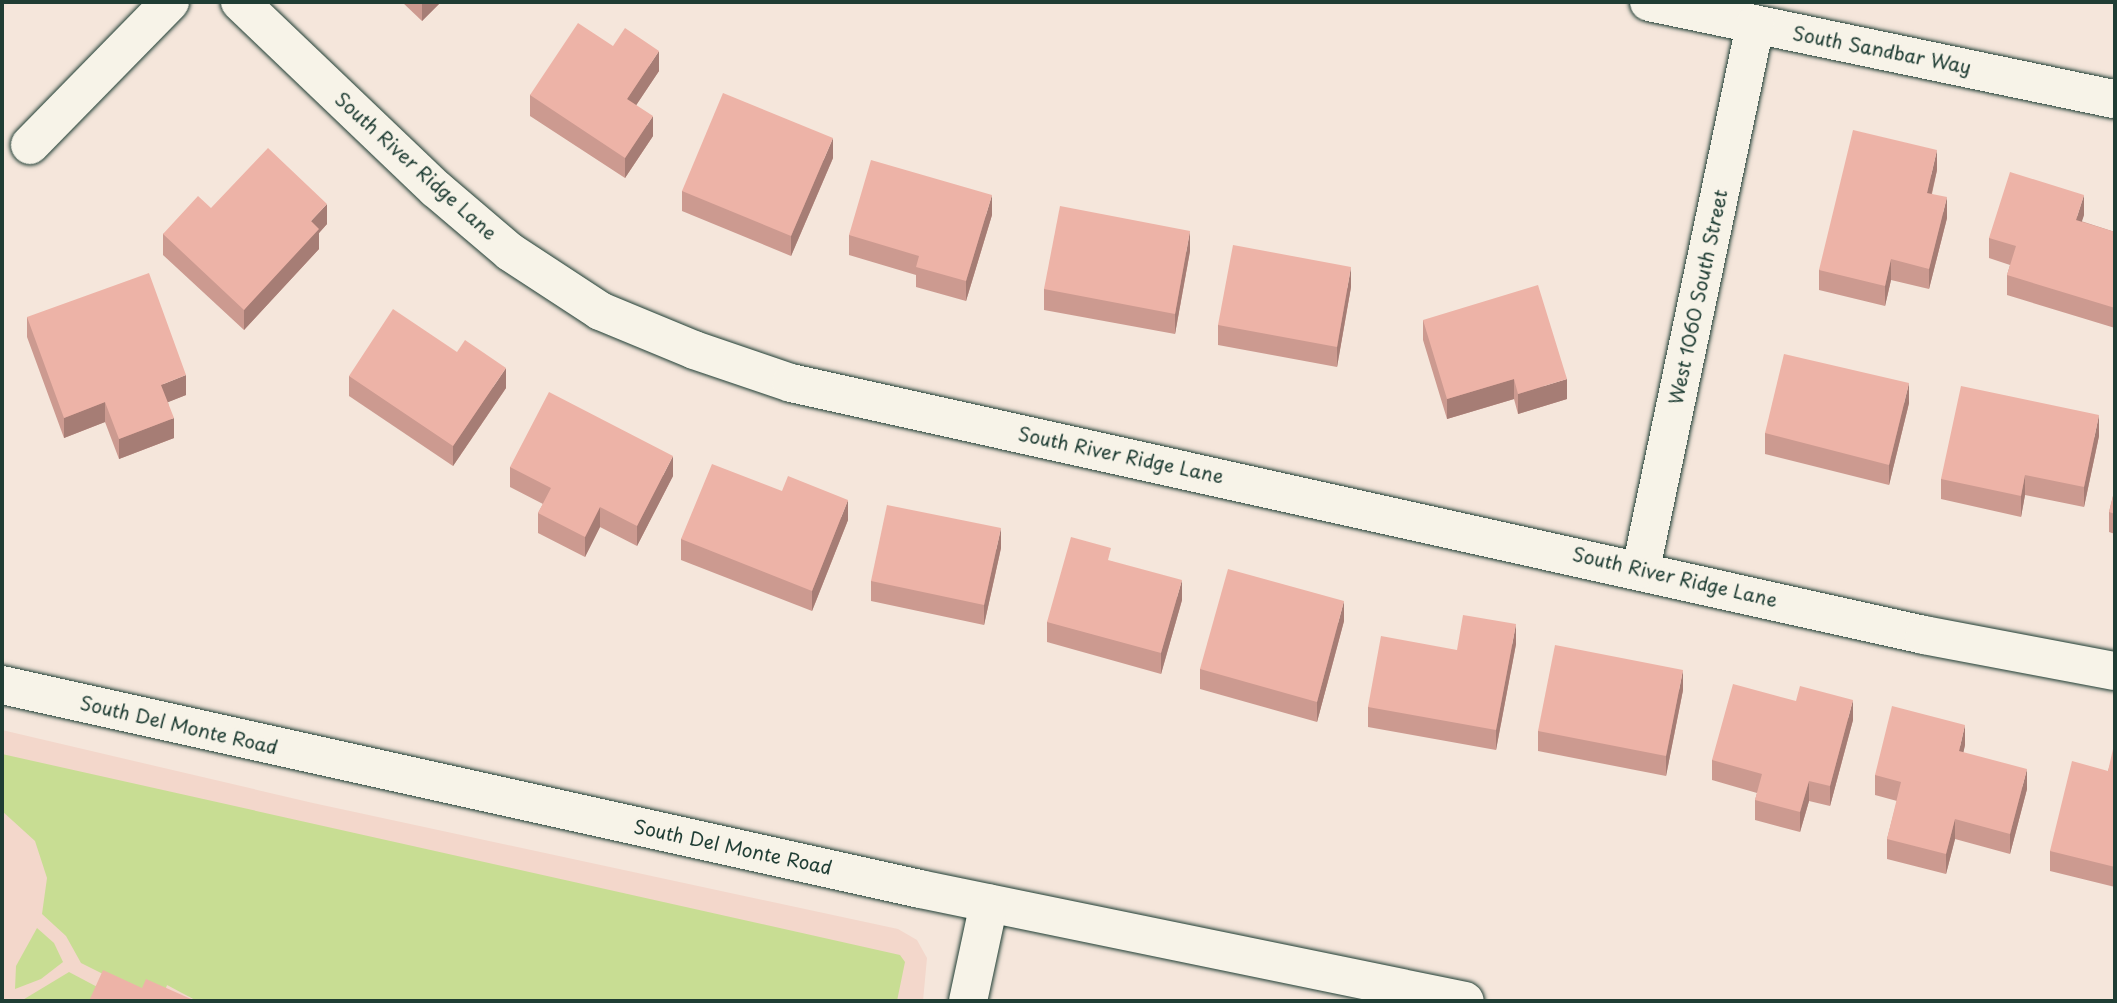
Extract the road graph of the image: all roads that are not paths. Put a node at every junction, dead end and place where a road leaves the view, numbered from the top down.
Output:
1 (170, 2) edge
2 (240, 2) edge
3 (1649, 2) edge
4 (1755, 25) junction
5 (2115, 99) edge
6 (30, 145) dead end
7 (1641, 569) junction
8 (2115, 671) edge
9 (2, 685) edge
10 (989, 903) junction
11 (968, 1001) edge
12 (1465, 1001) edge

1 - 6 street
2 - 7 street, South River Ridge Lane
3 - 4 street, South Sandbar Way
4 - 5 street, South Sandbar Way
4 - 7 street, West 1060 South Street
7 - 8 street, South River Ridge Lane
9 - 10 street, South Del Monte Road
10 - 11 street
10 - 12 street, South Del Monte Road

